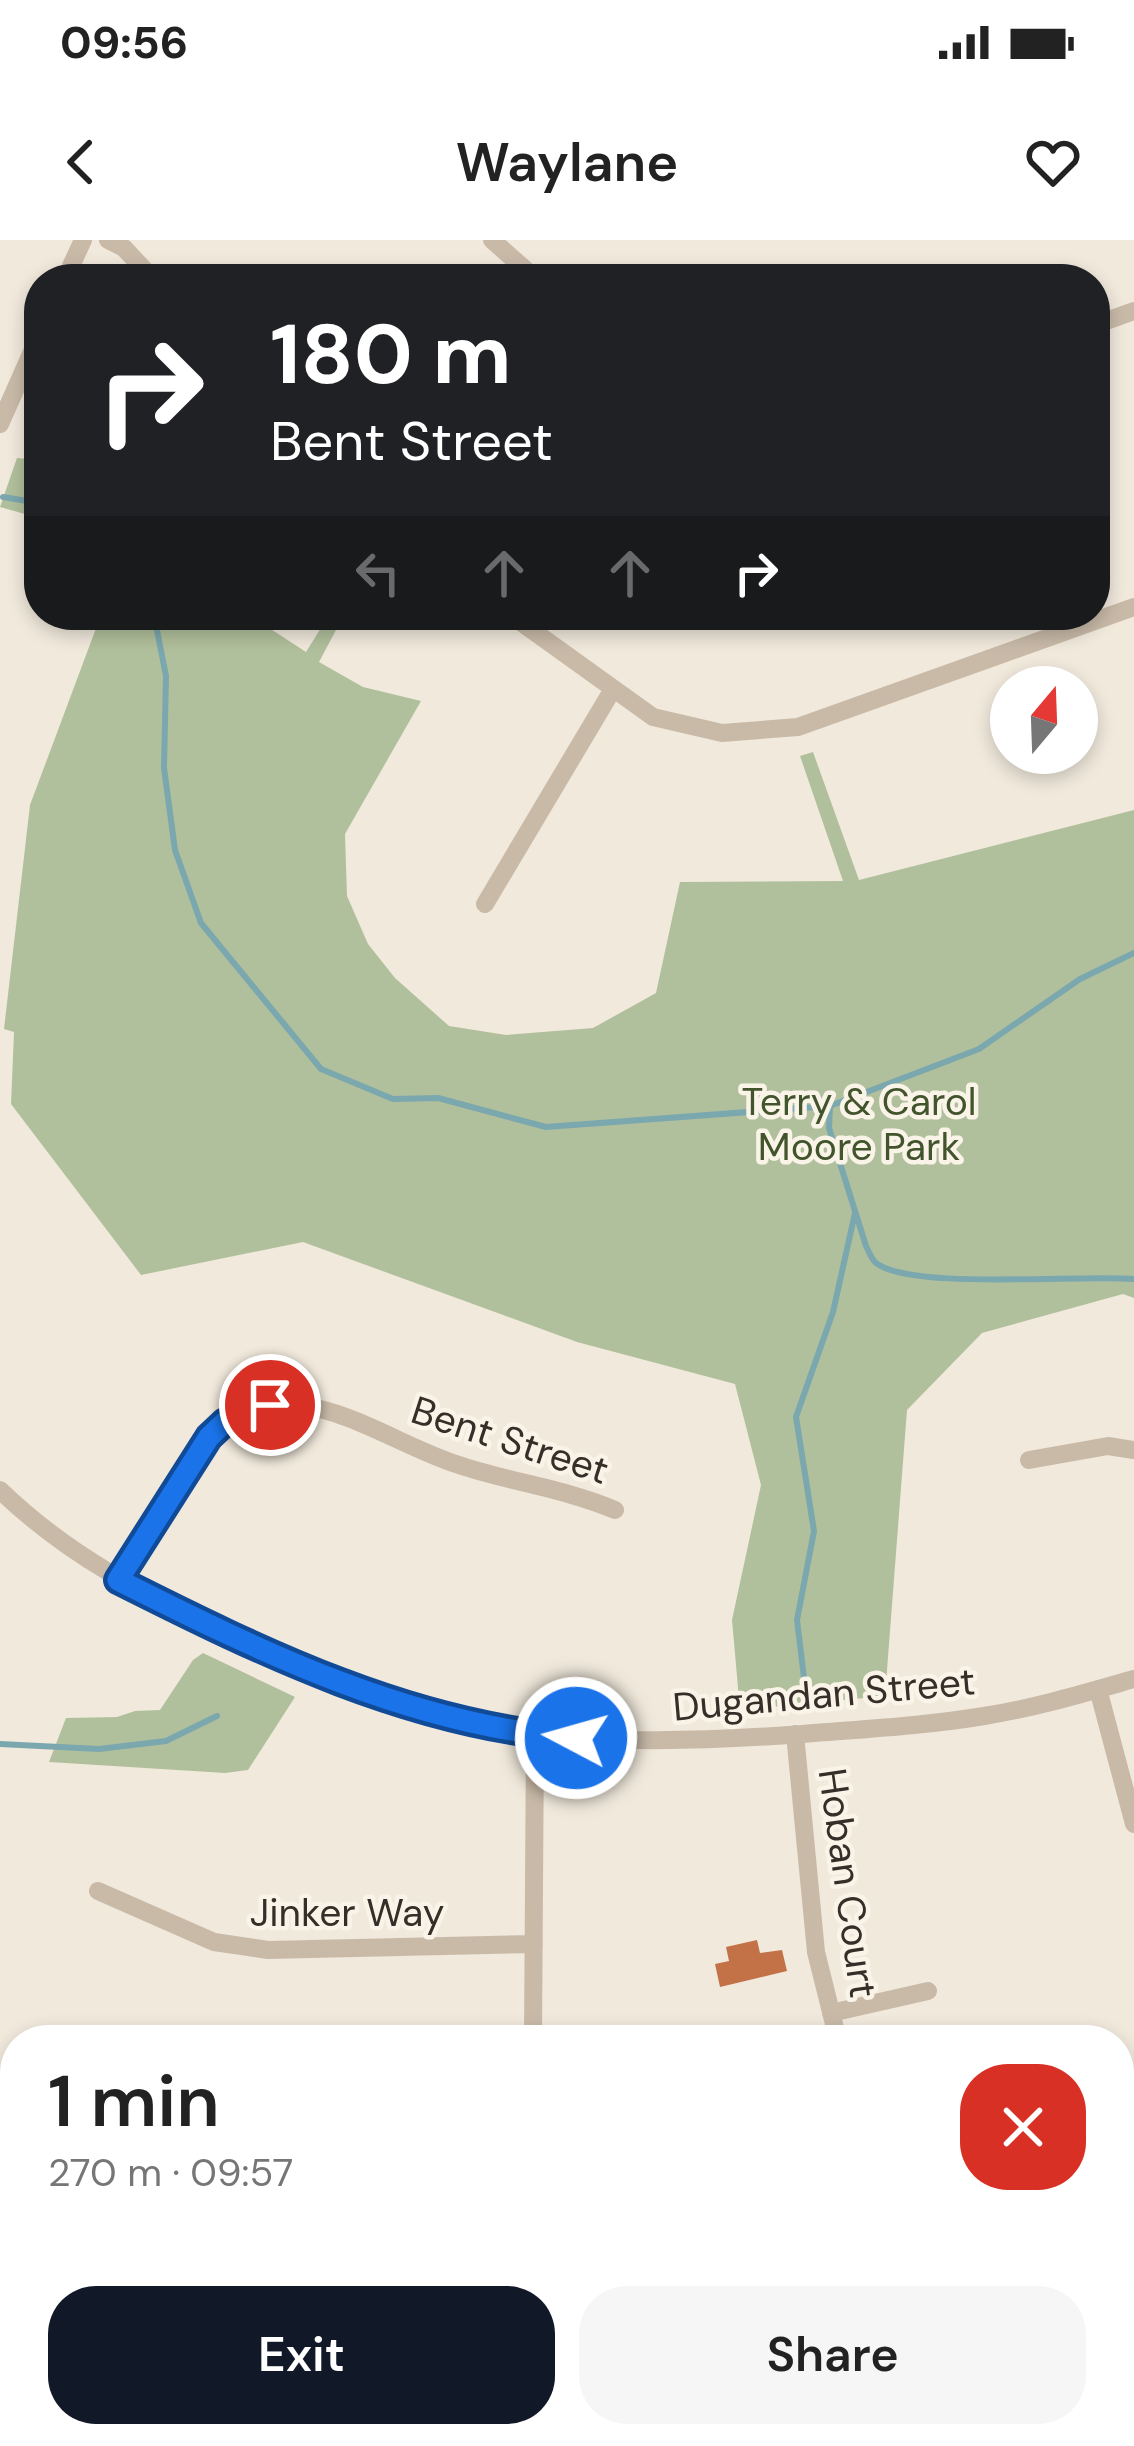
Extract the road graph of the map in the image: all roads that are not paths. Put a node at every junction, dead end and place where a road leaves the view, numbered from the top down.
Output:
1 (108, 240) edge
2 (492, 240) edge
3 (139, 264) edge
4 (519, 264) edge
5 (24, 370) edge
6 (0, 424) edge
7 (532, 630) edge
8 (1059, 630) edge
9 (613, 689) junction
10 (485, 904) dead end
11 (1134, 1450) edge
12 (1029, 1460) dead end
13 (0, 1490) edge
14 (615, 1510) dead end
15 (118, 1580) junction
16 (1134, 1679) edge
17 (1098, 1689) junction
18 (794, 1734) junction
19 (535, 1735) junction
20 (1134, 1824) edge
21 (98, 1892) dead end
22 (534, 1944) junction
23 (928, 1991) dead end
24 (831, 2013) junction
25 (533, 2025) edge
26 (834, 2025) edge

1 - 3 street
2 - 4 street
5 - 6 street
7 - 9 street
8 - 9 street
9 - 10 street
11 - 12 street
13 - 15 street, Dugandan Street
14 - 15 street, Bent Street
15 - 19 street, Dugandan Street
16 - 17 street, Dugandan Street
17 - 18 street, Dugandan Street
17 - 20 street
18 - 19 street, Dugandan Street
18 - 24 street, Hoban Court
19 - 22 street
21 - 22 street, Jinker Way
22 - 25 street
23 - 24 street
24 - 26 street, Hoban Court

